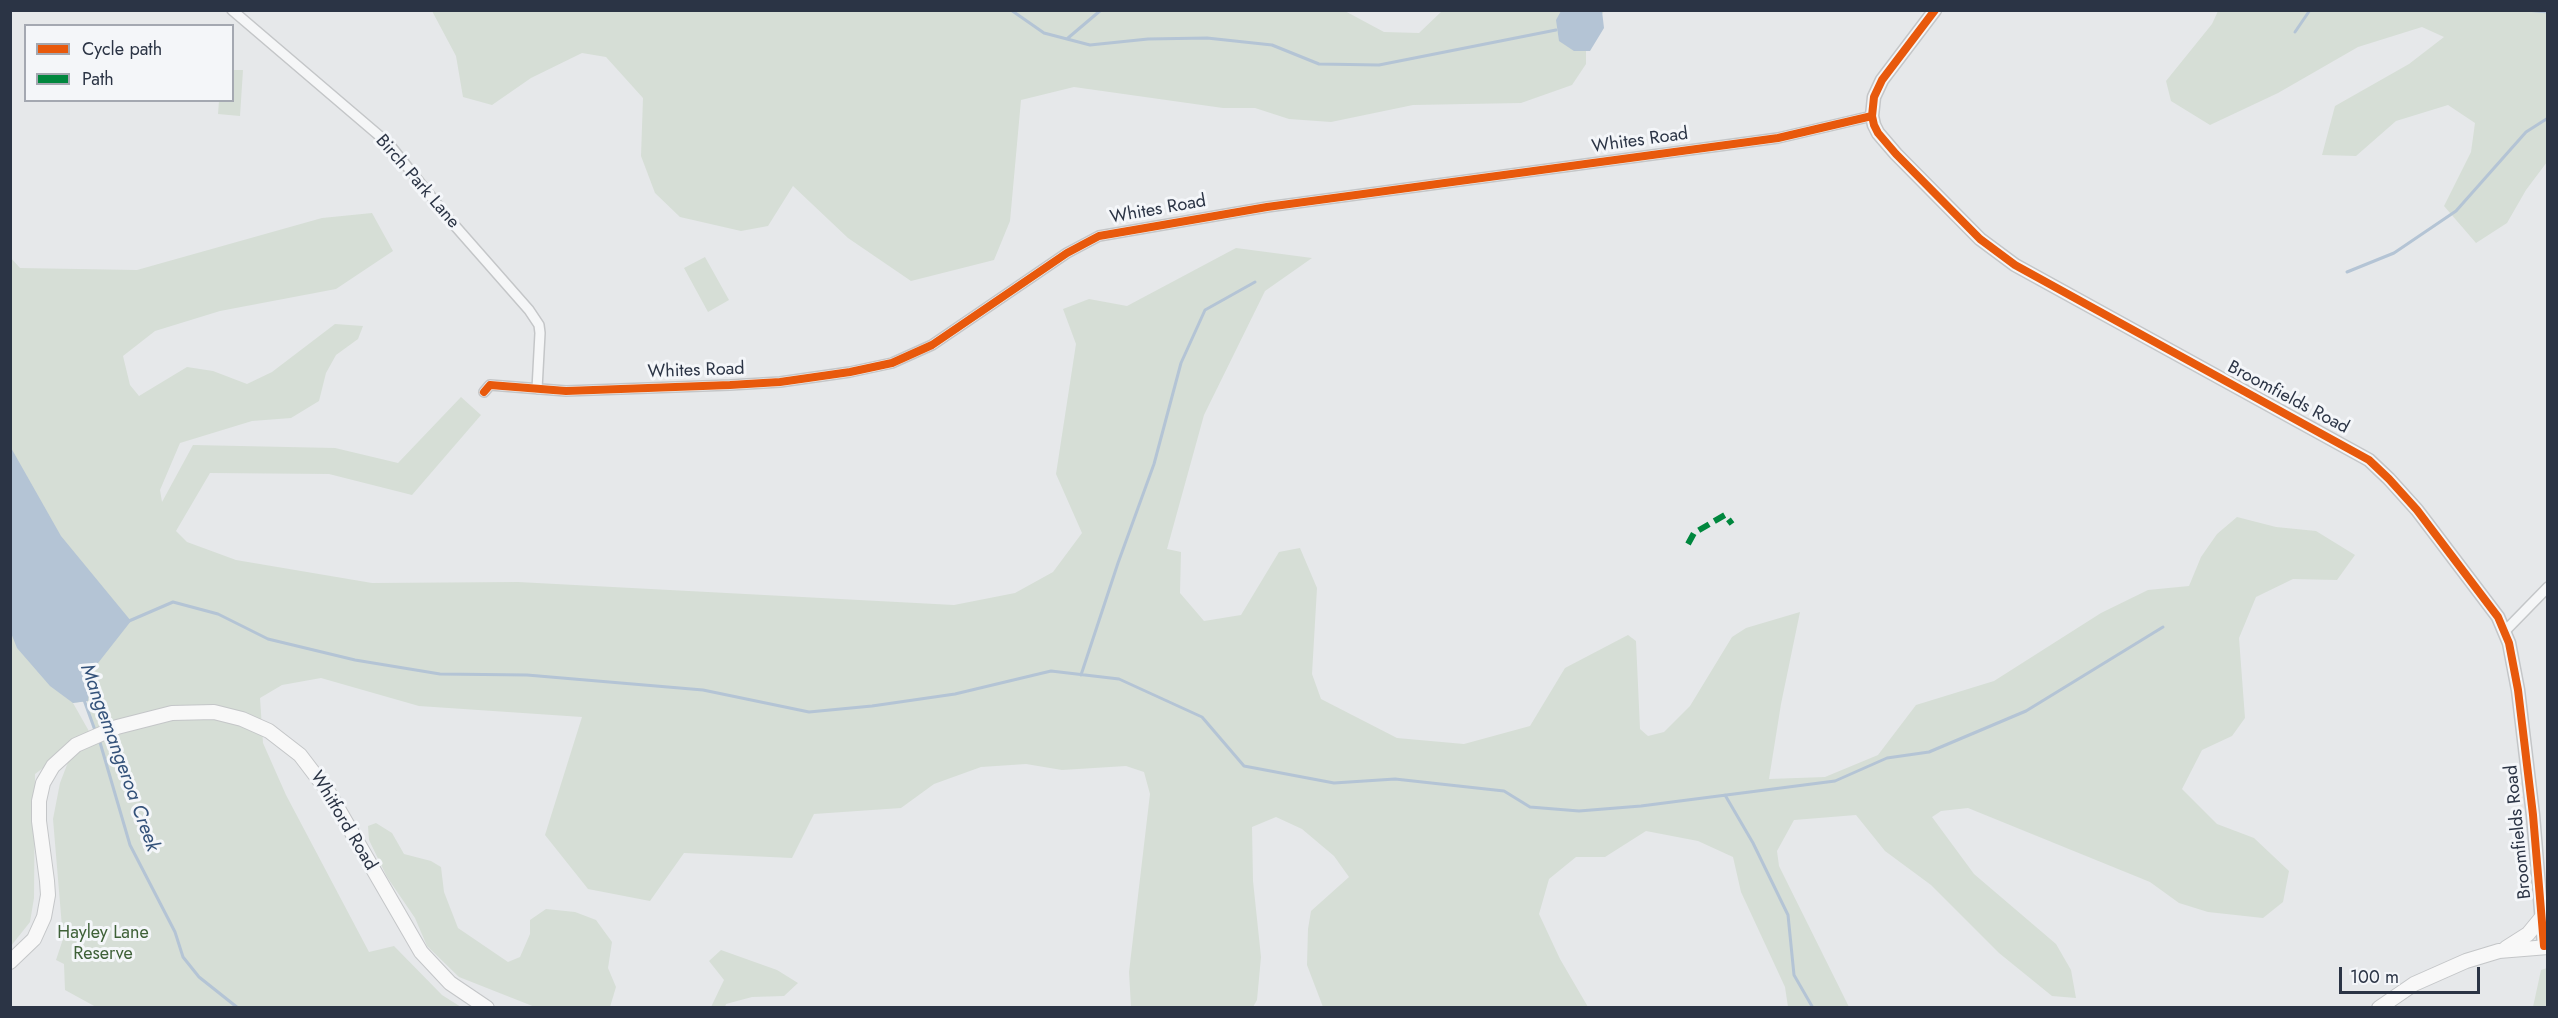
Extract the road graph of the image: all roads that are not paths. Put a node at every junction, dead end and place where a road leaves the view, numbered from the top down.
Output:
1 (232, 10) edge
2 (1935, 10) edge
3 (1872, 116) junction
4 (537, 389) junction
5 (484, 392) dead end
6 (2547, 587) edge
7 (2505, 631) junction
8 (2545, 920) edge
9 (2546, 946) edge
10 (2499, 951) junction
11 (10, 962) edge
12 (487, 1008) edge
13 (2379, 1008) edge

1 - 4 street, Birch Park Lane
2 - 3 street
3 - 4 street, Whites Road
3 - 7 street, Broomfields Road
4 - 5 street, Whites Road
6 - 7 street
7 - 8 street, Broomfields Road
8 - 9 street, Broomfields Road
8 - 10 main road
9 - 10 main road
10 - 13 main road
11 - 12 main road, Whitford Road

